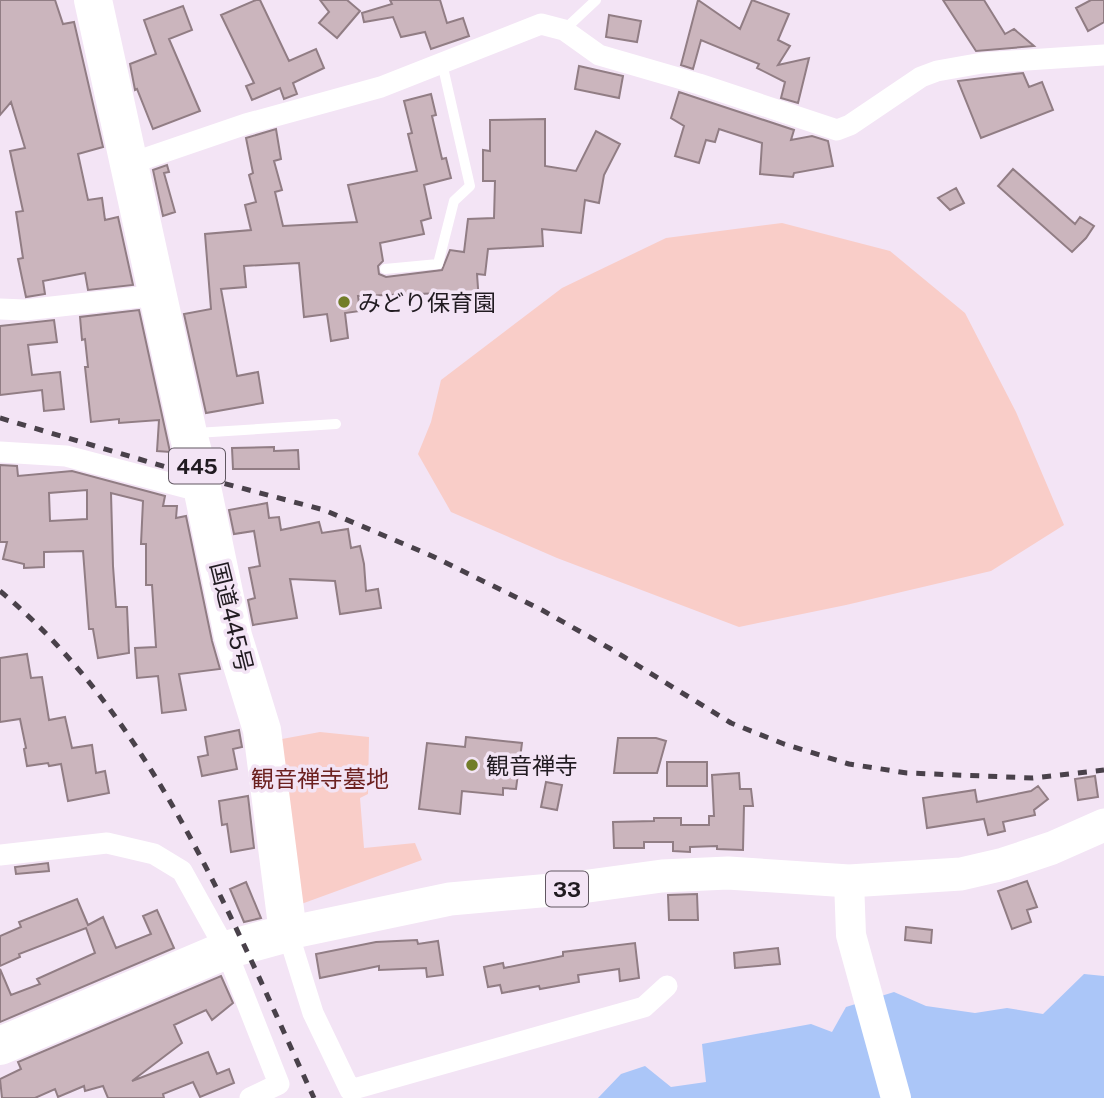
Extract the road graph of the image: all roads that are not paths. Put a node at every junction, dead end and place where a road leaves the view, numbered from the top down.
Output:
1 (93, 0) edge
2 (596, 0) edge
3 (564, 30) junction
4 (1104, 55) edge
5 (442, 63) junction
6 (129, 164) junction
7 (385, 269) dead end
8 (158, 295) junction
9 (0, 309) edge
10 (337, 424) dead end
11 (188, 433) junction
12 (0, 452) edge
13 (204, 492) junction
14 (1104, 825) edge
15 (0, 855) edge
16 (849, 881) junction
17 (288, 933) junction
18 (226, 950) junction
19 (667, 986) dead end
20 (0, 1046) edge
21 (250, 1098) edge
22 (895, 1098) edge

1 - 6 highway, 国道445号 / 445
2 - 3 lane
3 - 4 street
3 - 5 street
5 - 6 street
5 - 7 lane
6 - 8 highway, 国道445号 / 445
8 - 9 street
8 - 11 highway, 国道445号 / 445
10 - 11 lane
11 - 13 highway, 国道445号 / 445
12 - 13 street
13 - 17 highway, 国道445号 / 445
14 - 16 main road, 33
15 - 18 street
16 - 17 main road, 33
16 - 22 main road
17 - 18 highway
17 - 19 street
18 - 20 highway
18 - 21 street

